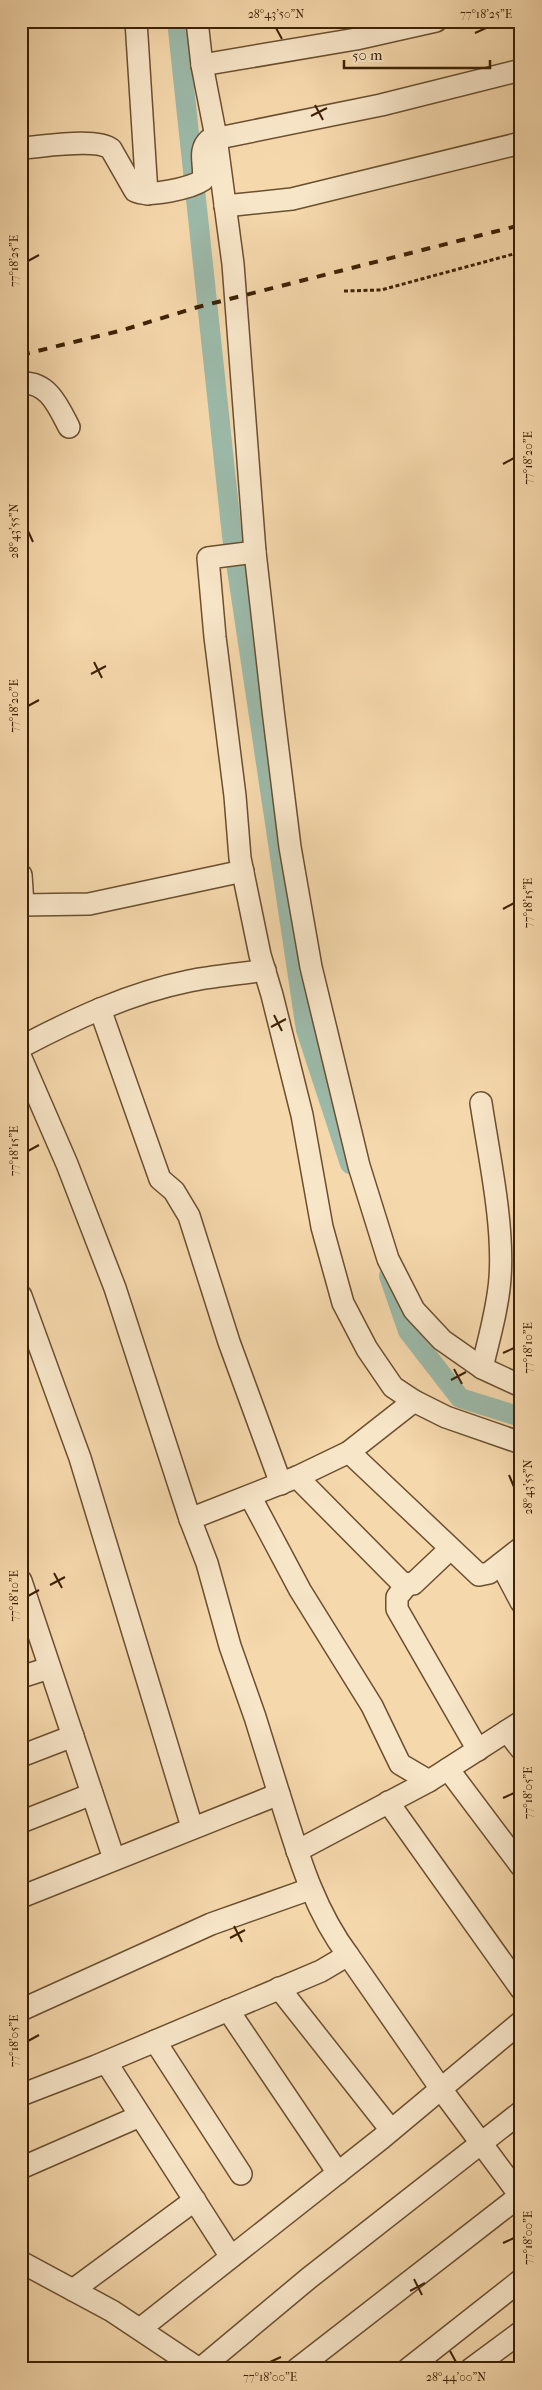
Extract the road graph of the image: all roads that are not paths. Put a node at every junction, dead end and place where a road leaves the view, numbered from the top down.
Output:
1 (136, 21) edge
2 (196, 21) edge
3 (436, 21) edge
4 (202, 64) junction
5 (521, 70) edge
6 (216, 137) junction
7 (521, 143) edge
8 (21, 148) edge
9 (147, 194) junction
10 (225, 206) junction
11 (21, 383) edge
12 (69, 427) dead end
13 (248, 553) junction
14 (243, 871) junction
15 (21, 875) edge
16 (22, 905) edge
17 (265, 970) junction
18 (100, 1009) junction
19 (21, 1047) edge
20 (21, 1058) edge
21 (481, 1102) dead end
22 (21, 1296) edge
23 (482, 1368) junction
24 (521, 1386) edge
25 (414, 1401) junction
26 (521, 1443) edge
27 (349, 1452) junction
28 (289, 1480) junction
29 (250, 1496) junction
30 (190, 1519) junction
31 (521, 1548) edge
32 (450, 1549) junction
33 (501, 1564) junction
34 (21, 1580) edge
35 (407, 1585) junction
36 (521, 1602) edge
37 (25, 1605) edge
38 (50, 1668) junction
39 (21, 1677) edge
40 (514, 1727) edge
41 (72, 1736) junction
42 (521, 1749) edge
43 (478, 1750) junction
44 (21, 1756) edge
45 (448, 1769) junction
46 (429, 1781) junction
47 (92, 1794) junction
48 (279, 1794) junction
49 (388, 1802) junction
50 (21, 1822) edge
51 (192, 1827) junction
52 (297, 1851) junction
53 (114, 1859) junction
54 (521, 1866) edge
55 (310, 1889) junction
56 (21, 1896) edge
57 (348, 1955) junction
58 (279, 1988) junction
59 (521, 1988) edge
60 (21, 2010) edge
61 (228, 2010) junction
62 (521, 2022) edge
63 (155, 2041) junction
64 (106, 2062) junction
65 (441, 2088) junction
66 (21, 2095) edge
67 (521, 2112) edge
68 (140, 2116) junction
69 (390, 2130) junction
70 (480, 2143) junction
71 (21, 2168) edge
72 (338, 2173) junction
73 (241, 2174) dead end
74 (521, 2196) edge
75 (195, 2200) junction
76 (232, 2257) junction
77 (21, 2262) edge
78 (521, 2280) edge
79 (74, 2290) junction
80 (140, 2329) junction
81 (521, 2332) edge
82 (200, 2369) edge
83 (297, 2369) edge
84 (408, 2369) edge
85 (471, 2369) edge

1 - 9 street
2 - 4 street
3 - 4 street
4 - 6 street
5 - 6 street
6 - 9 street
6 - 10 street
7 - 10 street
8 - 9 street
10 - 13 street
11 - 12 street
13 - 14 street
13 - 23 street
14 - 16 street
14 - 17 street
15 - 16 street
17 - 18 street
17 - 25 street
18 - 19 street
18 - 28 street
20 - 30 street
21 - 23 street
22 - 51 street
23 - 24 street
25 - 26 street
25 - 27 street
27 - 28 street
27 - 32 street
28 - 29 street
28 - 35 street
29 - 30 street
29 - 46 street
30 - 48 street
31 - 33 street
32 - 33 street
32 - 35 street
33 - 36 street
34 - 37 street
35 - 43 street
37 - 38 street
38 - 39 street
38 - 41 street
40 - 42 street
40 - 43 street
41 - 44 street
41 - 47 street
43 - 45 street
45 - 46 street
45 - 54 street
46 - 49 street
47 - 50 street
47 - 53 street
48 - 51 street
48 - 52 street
49 - 52 street
49 - 59 street
51 - 53 street
52 - 55 street
53 - 56 street
55 - 57 street
55 - 60 street
57 - 58 street
57 - 65 street
58 - 61 street
58 - 69 street
61 - 63 street
61 - 72 street
62 - 65 street
63 - 64 street
63 - 73 street
64 - 66 street
64 - 68 street
65 - 69 street
65 - 70 street
67 - 70 street
68 - 71 street
68 - 75 street
69 - 72 street
70 - 74 street
70 - 82 street
72 - 76 street
74 - 83 street
75 - 76 street
75 - 79 street
76 - 80 street
77 - 79 street
78 - 84 street
79 - 80 street
80 - 82 street
81 - 85 street

